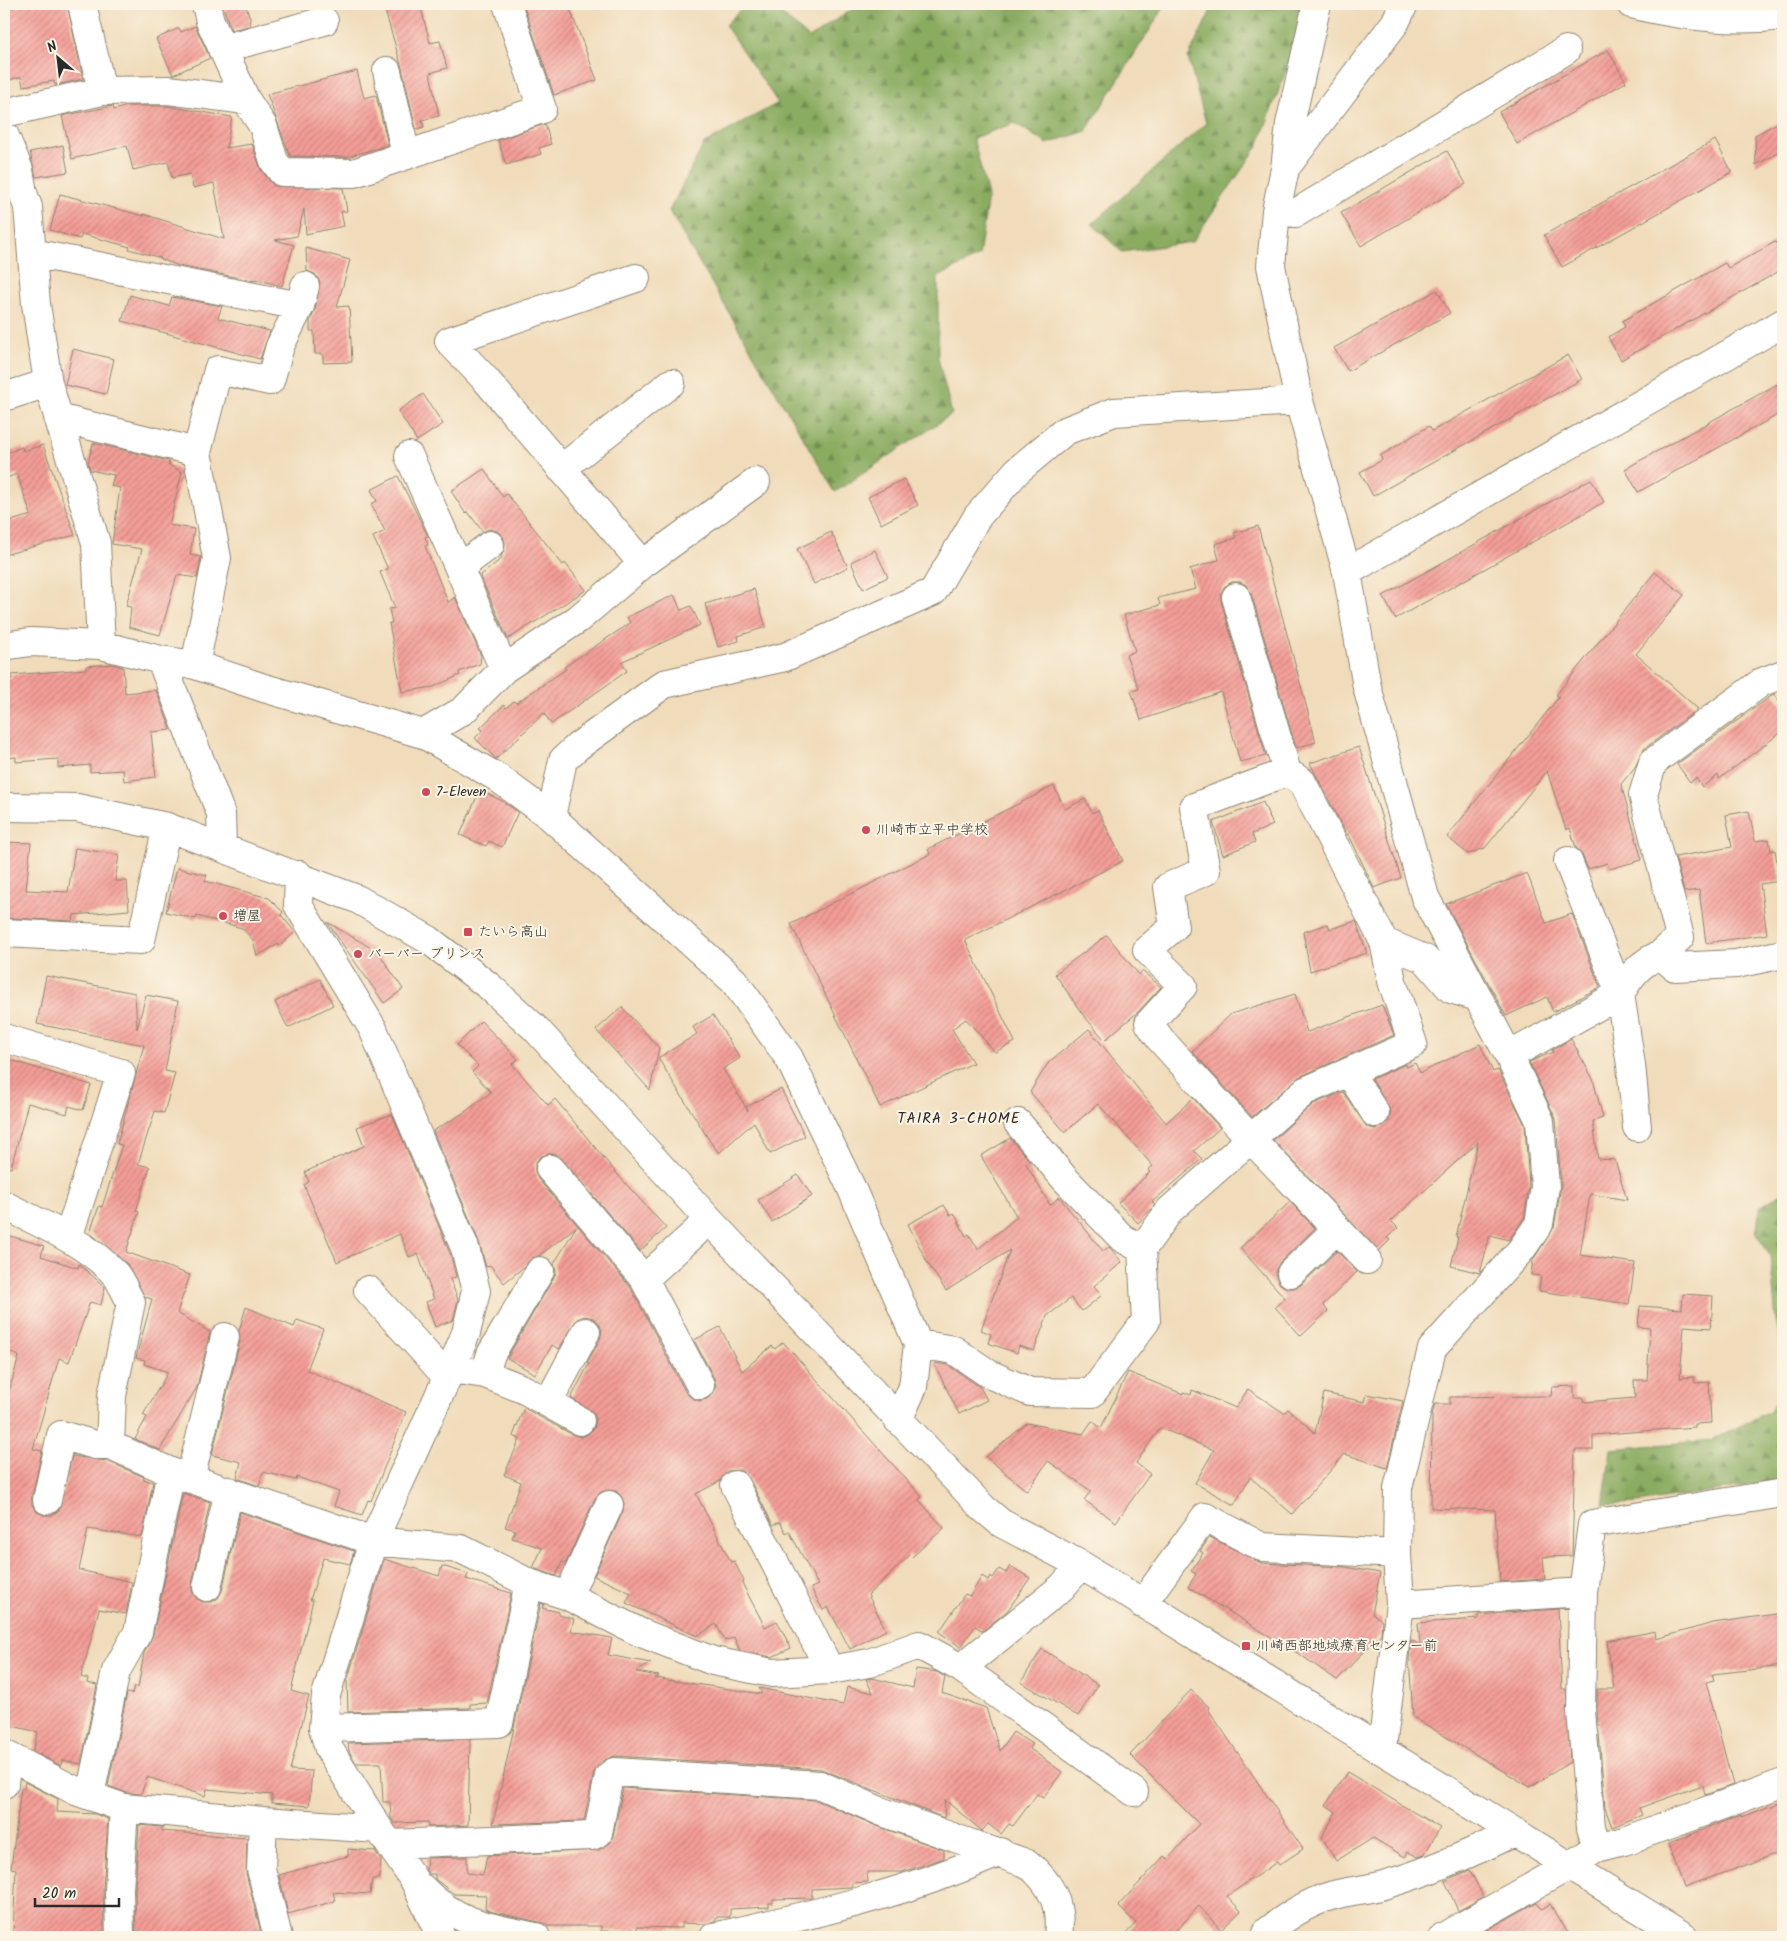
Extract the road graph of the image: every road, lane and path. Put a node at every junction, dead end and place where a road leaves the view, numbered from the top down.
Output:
1 (82, 4) edge
2 (206, 4) edge
3 (507, 4) edge
4 (1317, 4) edge
5 (1404, 4) edge
6 (1631, 4) edge
7 (1783, 16) edge
8 (324, 21) dead end
9 (222, 49) junction
10 (1566, 50) dead end
11 (387, 71) dead end
12 (102, 91) junction
13 (246, 100) junction
14 (4, 113) edge
15 (4, 134) edge
16 (406, 155) junction
17 (1285, 168) junction
18 (13, 196) edge
19 (1276, 211) junction
20 (32, 253) junction
21 (636, 278) dead end
22 (1783, 323) edge
23 (48, 383) junction
24 (671, 383) dead end
25 (4, 397) edge
26 (1299, 401) junction
27 (58, 418) junction
28 (197, 452) junction
29 (409, 456) dead end
30 (561, 468) junction
31 (756, 482) dead end
32 (490, 545) dead end
33 (643, 564) junction
34 (459, 568) junction
35 (1347, 572) junction
36 (1236, 597) dead end
37 (101, 644) junction
38 (4, 646) edge
39 (162, 660) junction
40 (195, 665) junction
41 (504, 669) junction
42 (1783, 674) edge
43 (423, 734) junction
44 (1287, 772) junction
45 (4, 807) edge
46 (551, 817) junction
47 (167, 827) junction
48 (222, 846) junction
49 (1568, 861) dead end
50 (299, 875) junction
51 (4, 934) edge
52 (1384, 942) junction
53 (1783, 954) edge
54 (1660, 955) junction
55 (1620, 994) junction
56 (1478, 997) junction
57 (4, 1038) edge
58 (1509, 1056) junction
59 (1349, 1072) junction
60 (1375, 1113) dead end
61 (1018, 1122) dead end
62 (1637, 1128) dead end
63 (1250, 1138) junction
64 (550, 1169) dead end
65 (4, 1205) edge
66 (708, 1219) junction
67 (1337, 1229) junction
68 (68, 1238) junction
69 (1142, 1249) junction
70 (1367, 1260) dead end
71 (540, 1271) dead end
72 (1292, 1273) dead end
73 (644, 1279) junction
74 (368, 1290) dead end
75 (586, 1332) dead end
76 (225, 1337) dead end
77 (918, 1344) junction
78 (449, 1373) junction
79 (485, 1374) junction
80 (700, 1385) dead end
81 (548, 1403) junction
82 (898, 1420) junction
83 (580, 1421) dead end
84 (110, 1445) junction
85 (181, 1476) junction
86 (735, 1485) dead end
87 (228, 1491) junction
88 (1783, 1493) edge
89 (47, 1500) dead end
90 (609, 1505) dead end
91 (374, 1541) junction
92 (1397, 1554) junction
93 (1081, 1565) junction
94 (528, 1582) junction
95 (207, 1587) dead end
96 (1584, 1592) junction
97 (568, 1596) junction
98 (1142, 1604) junction
99 (1400, 1604) junction
100 (961, 1668) junction
101 (830, 1670) junction
102 (323, 1728) junction
103 (1382, 1748) junction
104 (6, 1755) edge
105 (4, 1784) edge
106 (1783, 1784) edge
107 (1134, 1792) dead end
108 (90, 1796) junction
109 (124, 1808) junction
110 (263, 1821) junction
111 (1515, 1832) junction
112 (384, 1837) junction
113 (1597, 1848) junction
114 (1000, 1852) junction
115 (1569, 1866) junction
116 (414, 1880) junction
117 (120, 1937) edge
118 (278, 1937) edge
119 (441, 1937) edge
120 (536, 1937) edge
121 (714, 1937) edge
122 (1058, 1937) edge
123 (1268, 1937) edge
124 (1443, 1937) edge
125 (1685, 1937) edge

1 - 12 street
2 - 9 street
3 - 16 street
4 - 17 street
5 - 17 street
6 - 7 street
8 - 9 street
9 - 13 street
10 - 19 street
11 - 16 street
12 - 13 street
12 - 14 street
13 - 16 street
15 - 18 street
17 - 19 street
18 - 20 street
19 - 26 street
20 - 23 street
20 - 28 street
21 - 30 street
22 - 35 street
23 - 25 street
23 - 27 street
24 - 30 street
26 - 35 street
26 - 46 street
27 - 28 street
27 - 37 street
28 - 40 street
29 - 34 street
30 - 33 street
31 - 33 street
32 - 34 street
33 - 41 street
34 - 41 street
35 - 56 street
36 - 44 street
37 - 38 street
37 - 39 street
39 - 40 street
39 - 48 street
40 - 43 street
41 - 43 street
42 - 54 street
43 - 46 street
44 - 52 street
44 - 63 street
45 - 47 street
46 - 77 street
47 - 48 street
47 - 51 street
48 - 50 street
49 - 55 street
50 - 66 street
50 - 78 street
52 - 56 street
52 - 59 street
53 - 54 street
54 - 55 street
55 - 58 street
55 - 62 street
56 - 58 street
57 - 68 street
58 - 92 street
59 - 60 street
59 - 63 street
61 - 69 street
63 - 67 street
63 - 69 street
64 - 73 street
65 - 68 street
66 - 73 street
66 - 82 street
67 - 70 street
67 - 72 street
68 - 84 street
69 - 77 street
71 - 79 street
73 - 80 street
74 - 78 street
75 - 81 street
76 - 85 street
77 - 82 street
78 - 79 street
78 - 91 street
79 - 81 street
81 - 83 street
82 - 93 street
84 - 85 street
84 - 89 street
85 - 87 street
85 - 108 street
86 - 101 street
87 - 91 street
87 - 95 street
88 - 96 street
90 - 97 street
91 - 94 street
91 - 102 street
92 - 98 street
92 - 99 street
93 - 98 street
93 - 100 street
94 - 97 street
94 - 102 street
96 - 99 street
96 - 113 street
97 - 101 street
98 - 103 street
99 - 103 street
100 - 101 street
100 - 107 street
102 - 112 street
103 - 111 street
104 - 105 street
104 - 108 street
106 - 113 street
108 - 109 street
109 - 110 street
109 - 117 street
110 - 112 street
110 - 118 street
111 - 115 street
111 - 123 street
112 - 114 street
112 - 116 street
113 - 115 street
114 - 121 street
114 - 122 street
115 - 124 street
115 - 125 street
116 - 119 street
116 - 120 street

